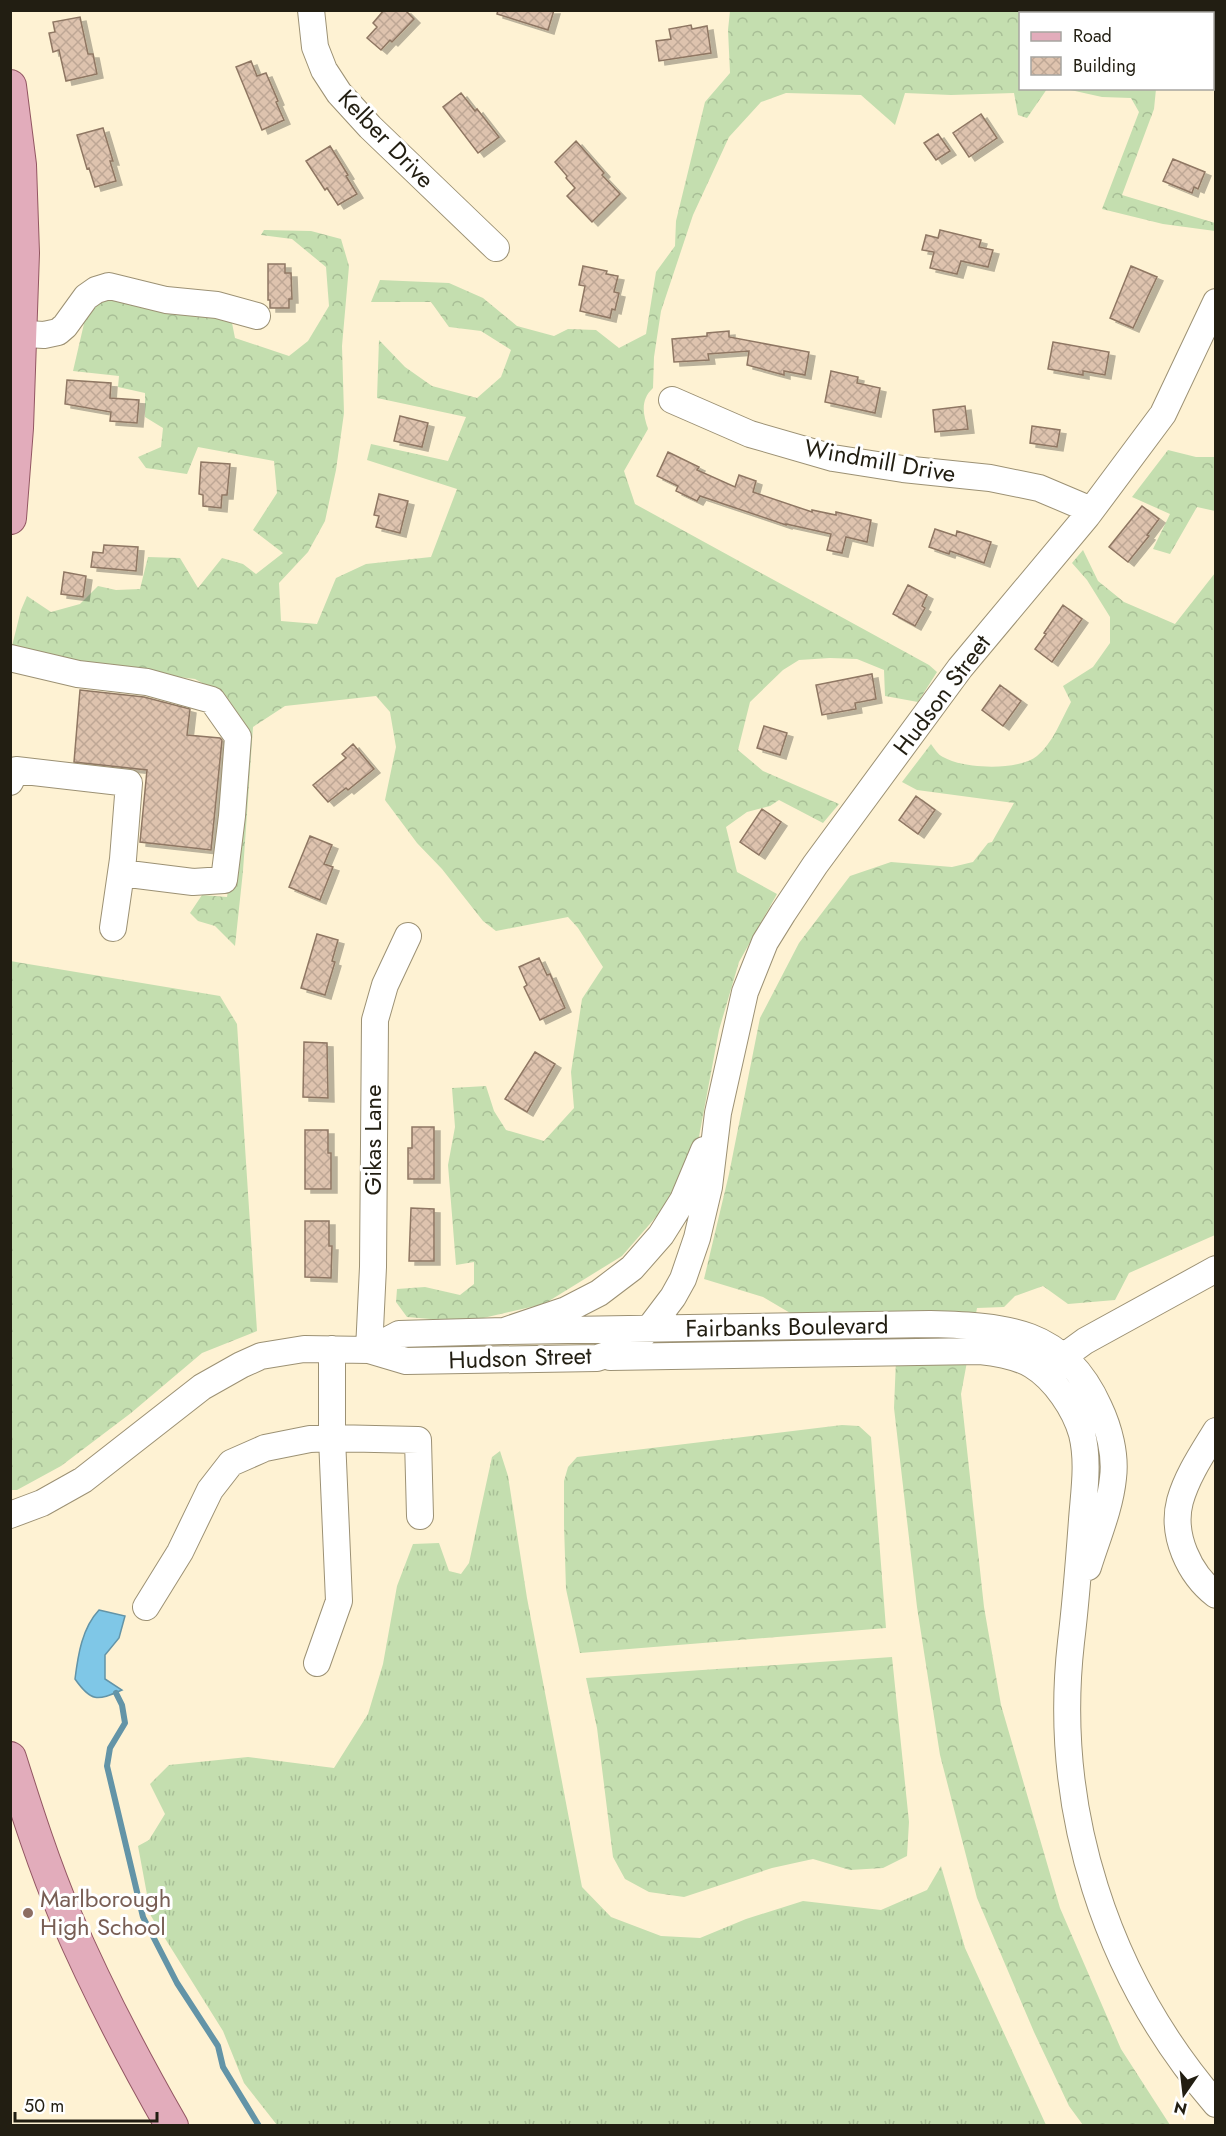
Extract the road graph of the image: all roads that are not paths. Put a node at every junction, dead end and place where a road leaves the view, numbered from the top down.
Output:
1 (311, 10) edge
2 (10, 86) edge
3 (13, 126) edge
4 (496, 248) dead end
5 (1215, 302) edge
6 (257, 316) dead end
7 (16, 333) edge
8 (672, 400) dead end
9 (1091, 510) junction
10 (10, 518) edge
11 (10, 658) edge
12 (10, 782) edge
13 (121, 873) junction
14 (113, 928) dead end
15 (408, 936) dead end
16 (718, 1113) junction
17 (1215, 1269) edge
18 (648, 1330) junction
19 (504, 1331) junction
20 (332, 1349) junction
21 (369, 1350) junction
22 (1064, 1355) junction
23 (597, 1358) junction
24 (1043, 1374) junction
25 (1215, 1431) edge
26 (333, 1438) junction
27 (10, 1515) edge
28 (420, 1516) dead end
29 (1215, 1595) edge
30 (146, 1607) dead end
31 (1075, 1610) junction
32 (317, 1663) dead end
33 (14, 1777) edge
34 (1215, 2104) edge
35 (172, 2126) edge

1 - 4 street, Kelber Drive
2 - 3 main road
3 - 7 main road
5 - 9 street, Hudson Street
6 - 7 street
7 - 10 main road
8 - 9 street, Windmill Drive
9 - 16 street, Hudson Street
11 - 13 street
12 - 13 street
13 - 14 street
15 - 21 street, Gikas Lane
16 - 18 street, Hudson Street
16 - 19 street, Hudson Street
17 - 22 street
18 - 19 street, Fairbanks Boulevard
18 - 22 street, Fairbanks Boulevard
18 - 23 street, Hudson Street
19 - 21 street, Hudson Street
20 - 21 street, Hudson Street
20 - 26 street
20 - 27 street, Hudson Street
21 - 23 street, Hudson Street
22 - 24 street
22 - 31 street
23 - 24 street, Fairbanks Boulevard
24 - 31 street
25 - 29 street
26 - 28 street
26 - 30 street
26 - 32 street
31 - 34 street
33 - 35 main road

